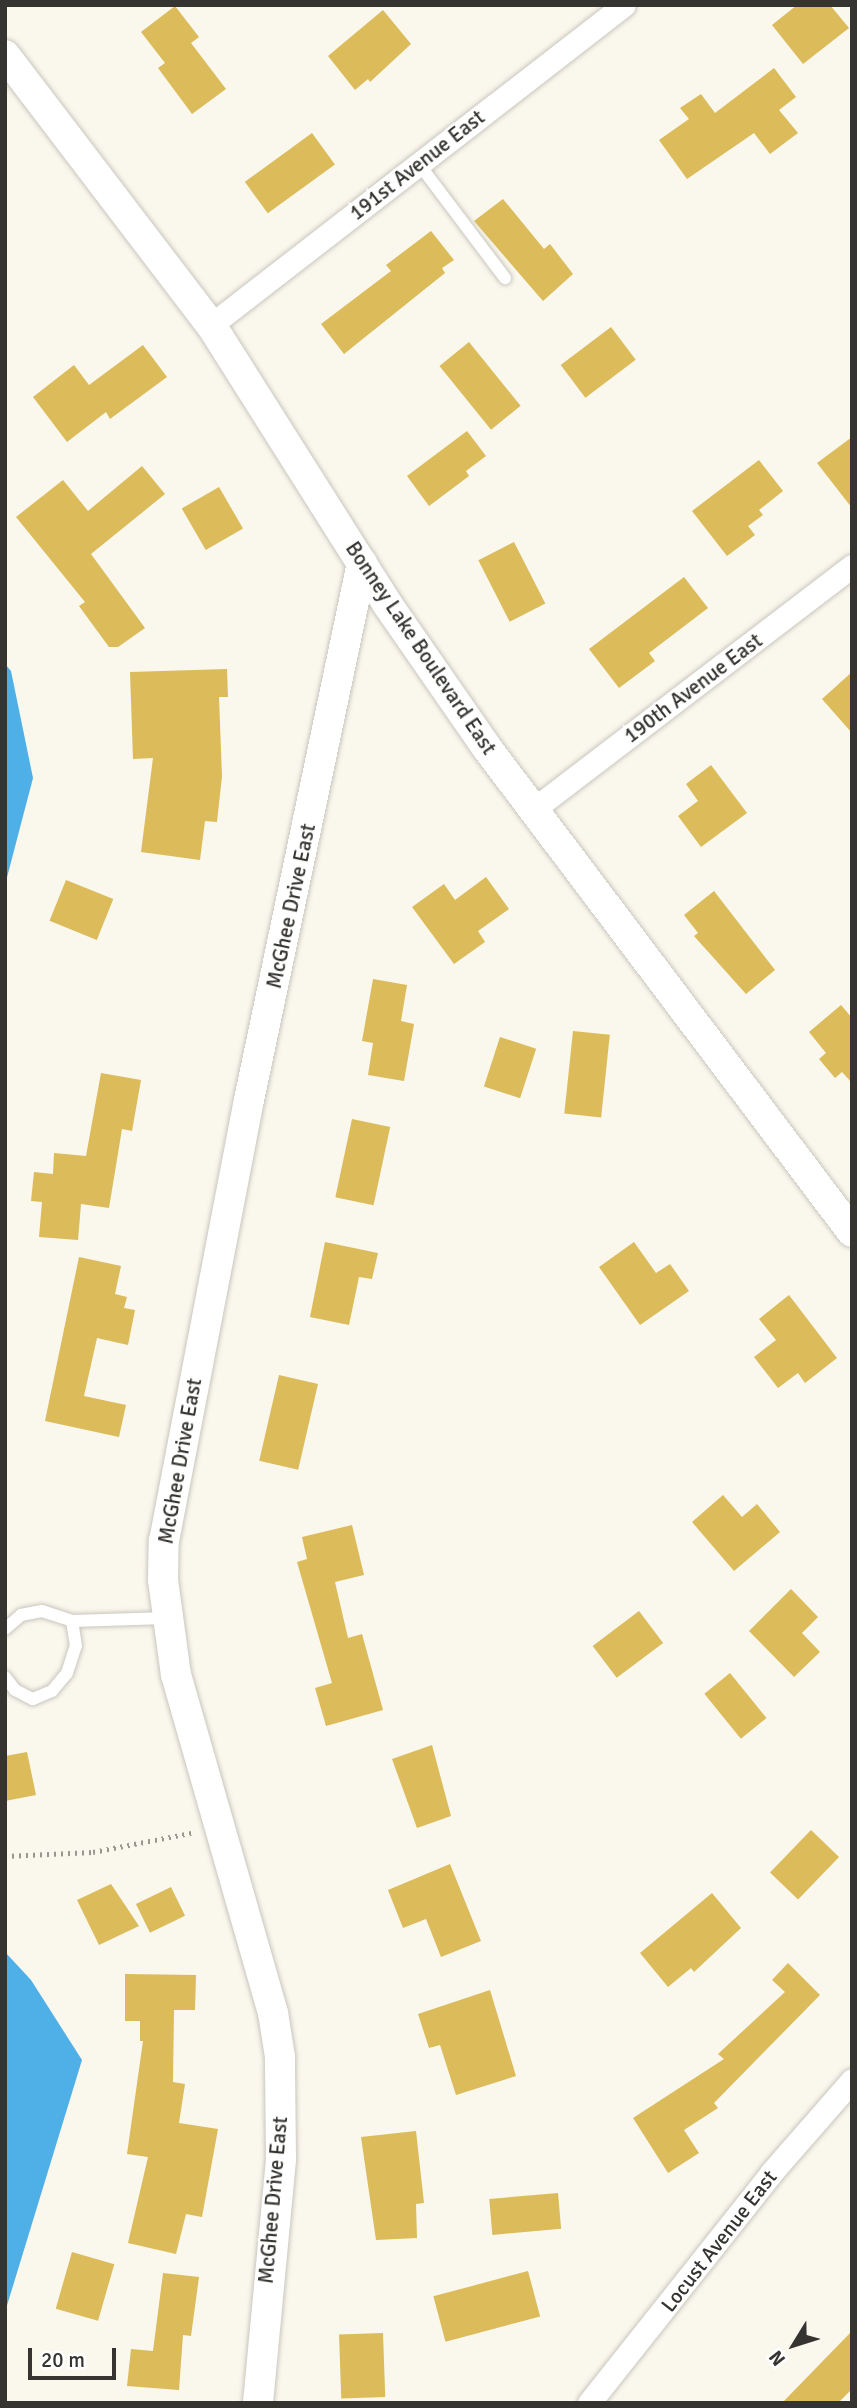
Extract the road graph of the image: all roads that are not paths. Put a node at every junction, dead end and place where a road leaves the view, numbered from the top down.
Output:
1 (624, 5) edge
2 (5, 55) edge
3 (419, 164) junction
4 (505, 278) dead end
5 (211, 325) junction
6 (362, 563) junction
7 (852, 566) edge
8 (534, 809) junction
9 (852, 1232) edge
10 (167, 1618) junction
11 (72, 1621) junction
12 (5, 1629) edge
13 (5, 1677) edge
14 (852, 2080) edge
15 (258, 2403) edge
16 (589, 2403) edge

1 - 3 street, 191st Avenue East
2 - 5 street, Bonney Lake Boulevard East
3 - 4 lane
3 - 5 street, 191st Avenue East
5 - 6 street, Bonney Lake Boulevard East
6 - 8 street, Bonney Lake Boulevard East
6 - 10 street, McGhee Drive East
7 - 8 street, 190th Avenue East
8 - 9 street, Bonney Lake Boulevard East
10 - 11 lane
10 - 15 street, McGhee Drive East
11 - 12 lane
11 - 13 lane
14 - 16 street, Locust Avenue East

